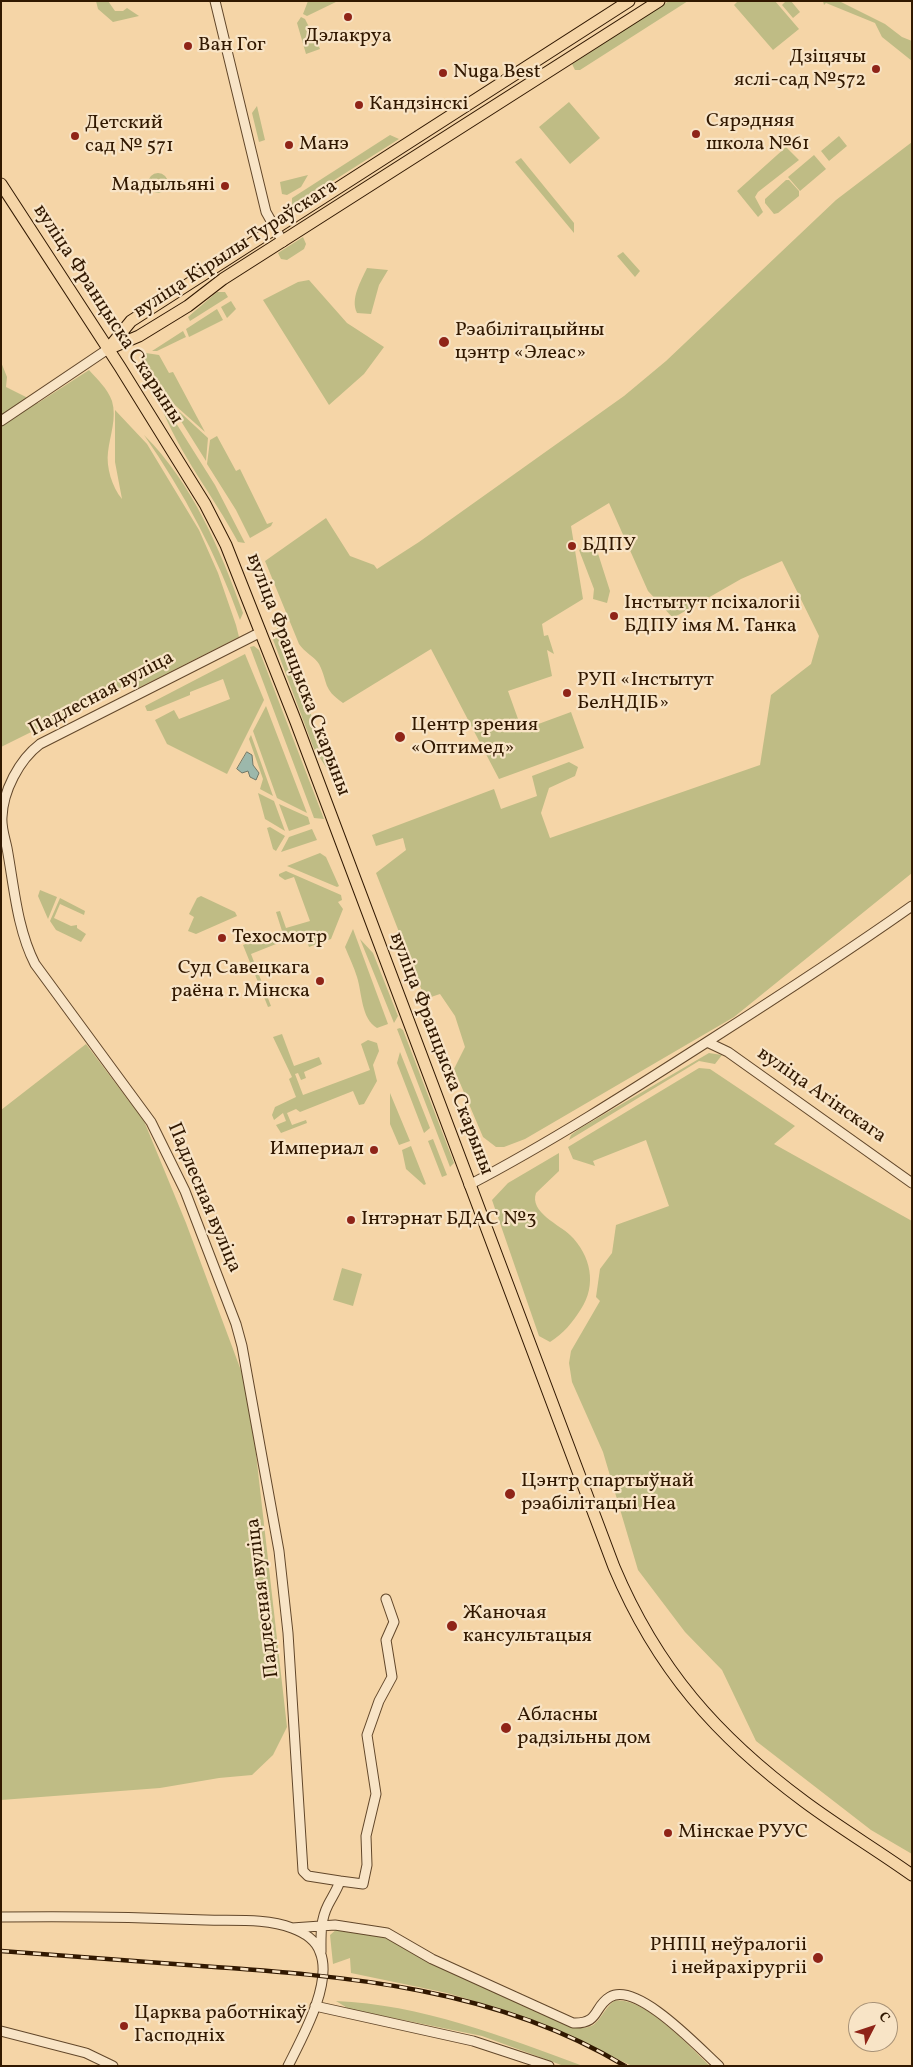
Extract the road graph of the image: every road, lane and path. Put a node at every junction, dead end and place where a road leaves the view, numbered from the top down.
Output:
1 (215, 1) edge
2 (629, 1) edge
3 (658, 1) edge
4 (1, 184) edge
5 (275, 228) junction
6 (283, 242) junction
7 (108, 349) junction
8 (1, 420) edge
9 (261, 632) junction
10 (912, 906) edge
11 (707, 1042) junction
12 (912, 1183) edge
13 (470, 1185) junction
14 (386, 1599) dead end
15 (912, 1875) edge
16 (340, 1881) junction
17 (1, 1917) edge
18 (321, 1926) junction
19 (292, 1928) junction
20 (321, 1952) junction
21 (315, 2006) junction
22 (1, 2032) edge
23 (113, 2066) edge
24 (288, 2066) edge
25 (549, 2066) edge
26 (718, 2066) edge

1 - 5 street
2 - 5 main road, вуліца Кірылы Тураўскага
3 - 6 main road, вуліца Кірылы Тураўскага
4 - 7 main road, вуліца Францыска Скарыны
5 - 6 street
5 - 7 main road, вуліца Кірылы Тураўскага
6 - 7 main road, вуліца Кірылы Тураўскага
7 - 8 street
7 - 9 main road, вуліца Францыска Скарыны
9 - 13 main road, вуліца Францыска Скарыны
9 - 16 street, Падлесная вуліца
10 - 11 street
11 - 12 street, вуліца Агінскага
11 - 13 street
13 - 15 main road, вуліца Францыска Скарыны
14 - 16 street, Падлесная вуліца
16 - 18 street
17 - 19 street
18 - 19 street
18 - 20 street
18 - 26 street
19 - 20 street
20 - 21 street
21 - 24 street
21 - 25 street
22 - 23 street

